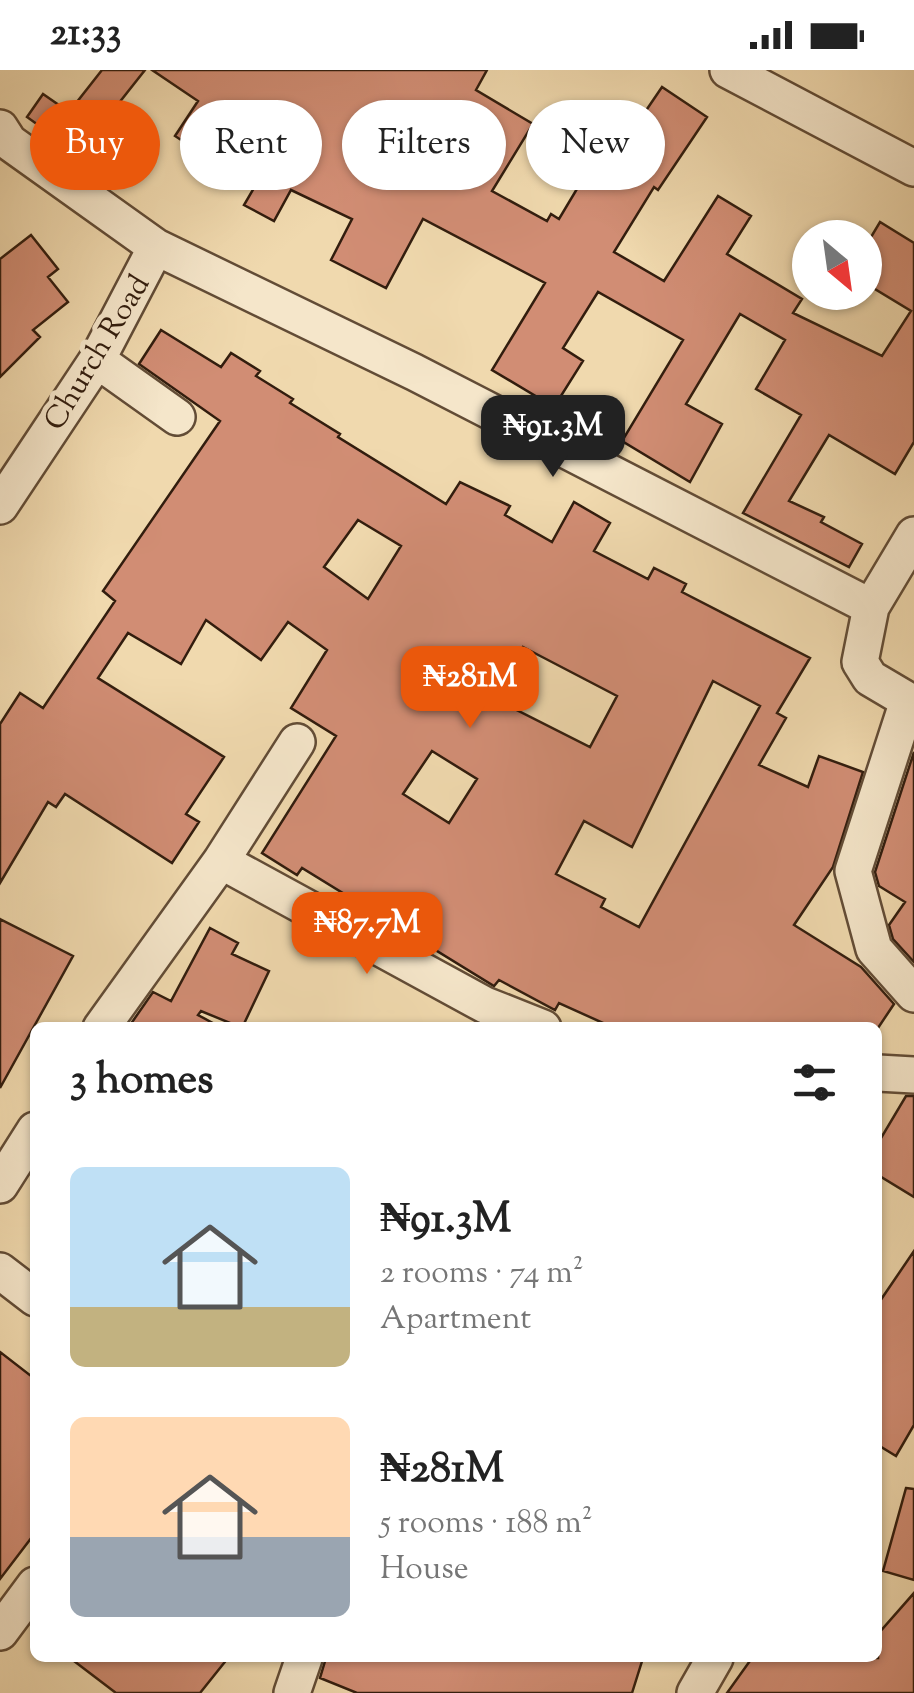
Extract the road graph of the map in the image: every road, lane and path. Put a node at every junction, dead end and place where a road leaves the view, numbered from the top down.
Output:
1 (728, 70) edge
2 (3, 140) edge
3 (914, 168) edge
4 (156, 247) junction
5 (97, 360) junction
6 (177, 417) dead end
7 (0, 506) edge
8 (914, 535) edge
9 (871, 607) junction
10 (911, 703) edge
11 (297, 742) dead end
12 (221, 861) junction
13 (914, 994) edge
14 (105, 1022) edge
15 (528, 1022) edge
16 (882, 1073) edge
17 (914, 1075) edge
18 (30, 1138) edge
19 (0, 1185) edge
20 (0, 1271) edge
21 (30, 1294) edge
22 (30, 1593) edge
23 (0, 1632) edge
24 (303, 1662) edge
25 (713, 1662) edge
26 (292, 1693) edge
27 (696, 1693) edge

1 - 3 street
2 - 4 street
4 - 5 street, Church Road
4 - 9 street
5 - 6 street
5 - 7 street, Church Road
8 - 9 street
9 - 10 street
10 - 13 street
11 - 12 street
12 - 14 street
12 - 15 street
16 - 17 street
18 - 19 street
20 - 21 street
22 - 23 street
24 - 26 street
25 - 27 street

